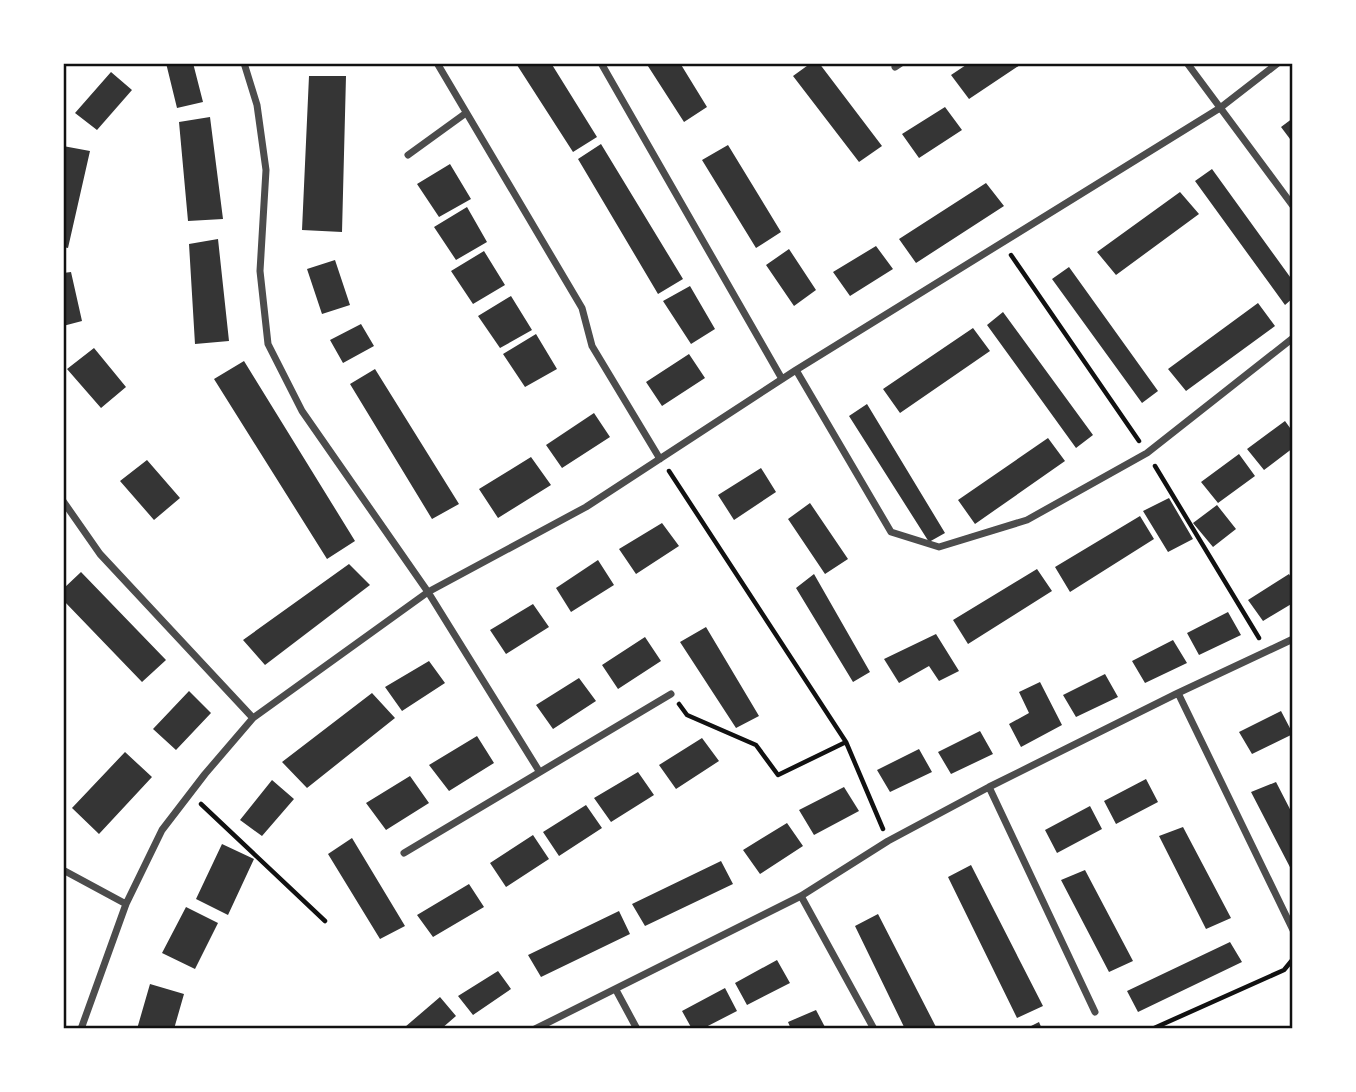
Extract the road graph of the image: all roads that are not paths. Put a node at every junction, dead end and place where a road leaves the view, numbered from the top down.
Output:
1 (244, 63) edge
2 (437, 63) edge
3 (601, 63) edge
4 (1187, 63) edge
5 (1278, 63) edge
6 (1220, 108) junction
7 (466, 113) junction
8 (408, 155) dead end
9 (1293, 206) edge
10 (1293, 338) edge
11 (796, 370) junction
12 (782, 379) junction
13 (660, 459) junction
14 (63, 501) edge
15 (428, 592) junction
16 (1293, 639) edge
17 (1178, 693) junction
18 (671, 694) road end
19 (253, 718) junction
20 (539, 771) junction
21 (989, 788) junction
22 (404, 853) dead end
23 (63, 870) edge
24 (801, 895) junction
25 (125, 904) junction
26 (1293, 930) edge
27 (616, 990) junction
28 (1095, 1012) dead end
29 (81, 1029) edge
30 (535, 1029) edge
31 (637, 1029) edge
32 (874, 1029) edge

1 - 15 street
2 - 7 street
3 - 12 street
4 - 6 street
5 - 6 street
6 - 9 street
6 - 11 street
7 - 8 street
7 - 13 street
10 - 11 street
11 - 12 street
12 - 13 street
13 - 15 street
14 - 19 street
15 - 19 street
15 - 20 street
16 - 17 street
17 - 21 street
17 - 26 street
18 - 20 street
19 - 25 street
20 - 22 street
21 - 24 street
21 - 28 street
23 - 25 street
24 - 27 street
24 - 32 street
25 - 29 street
27 - 30 street
27 - 31 street

